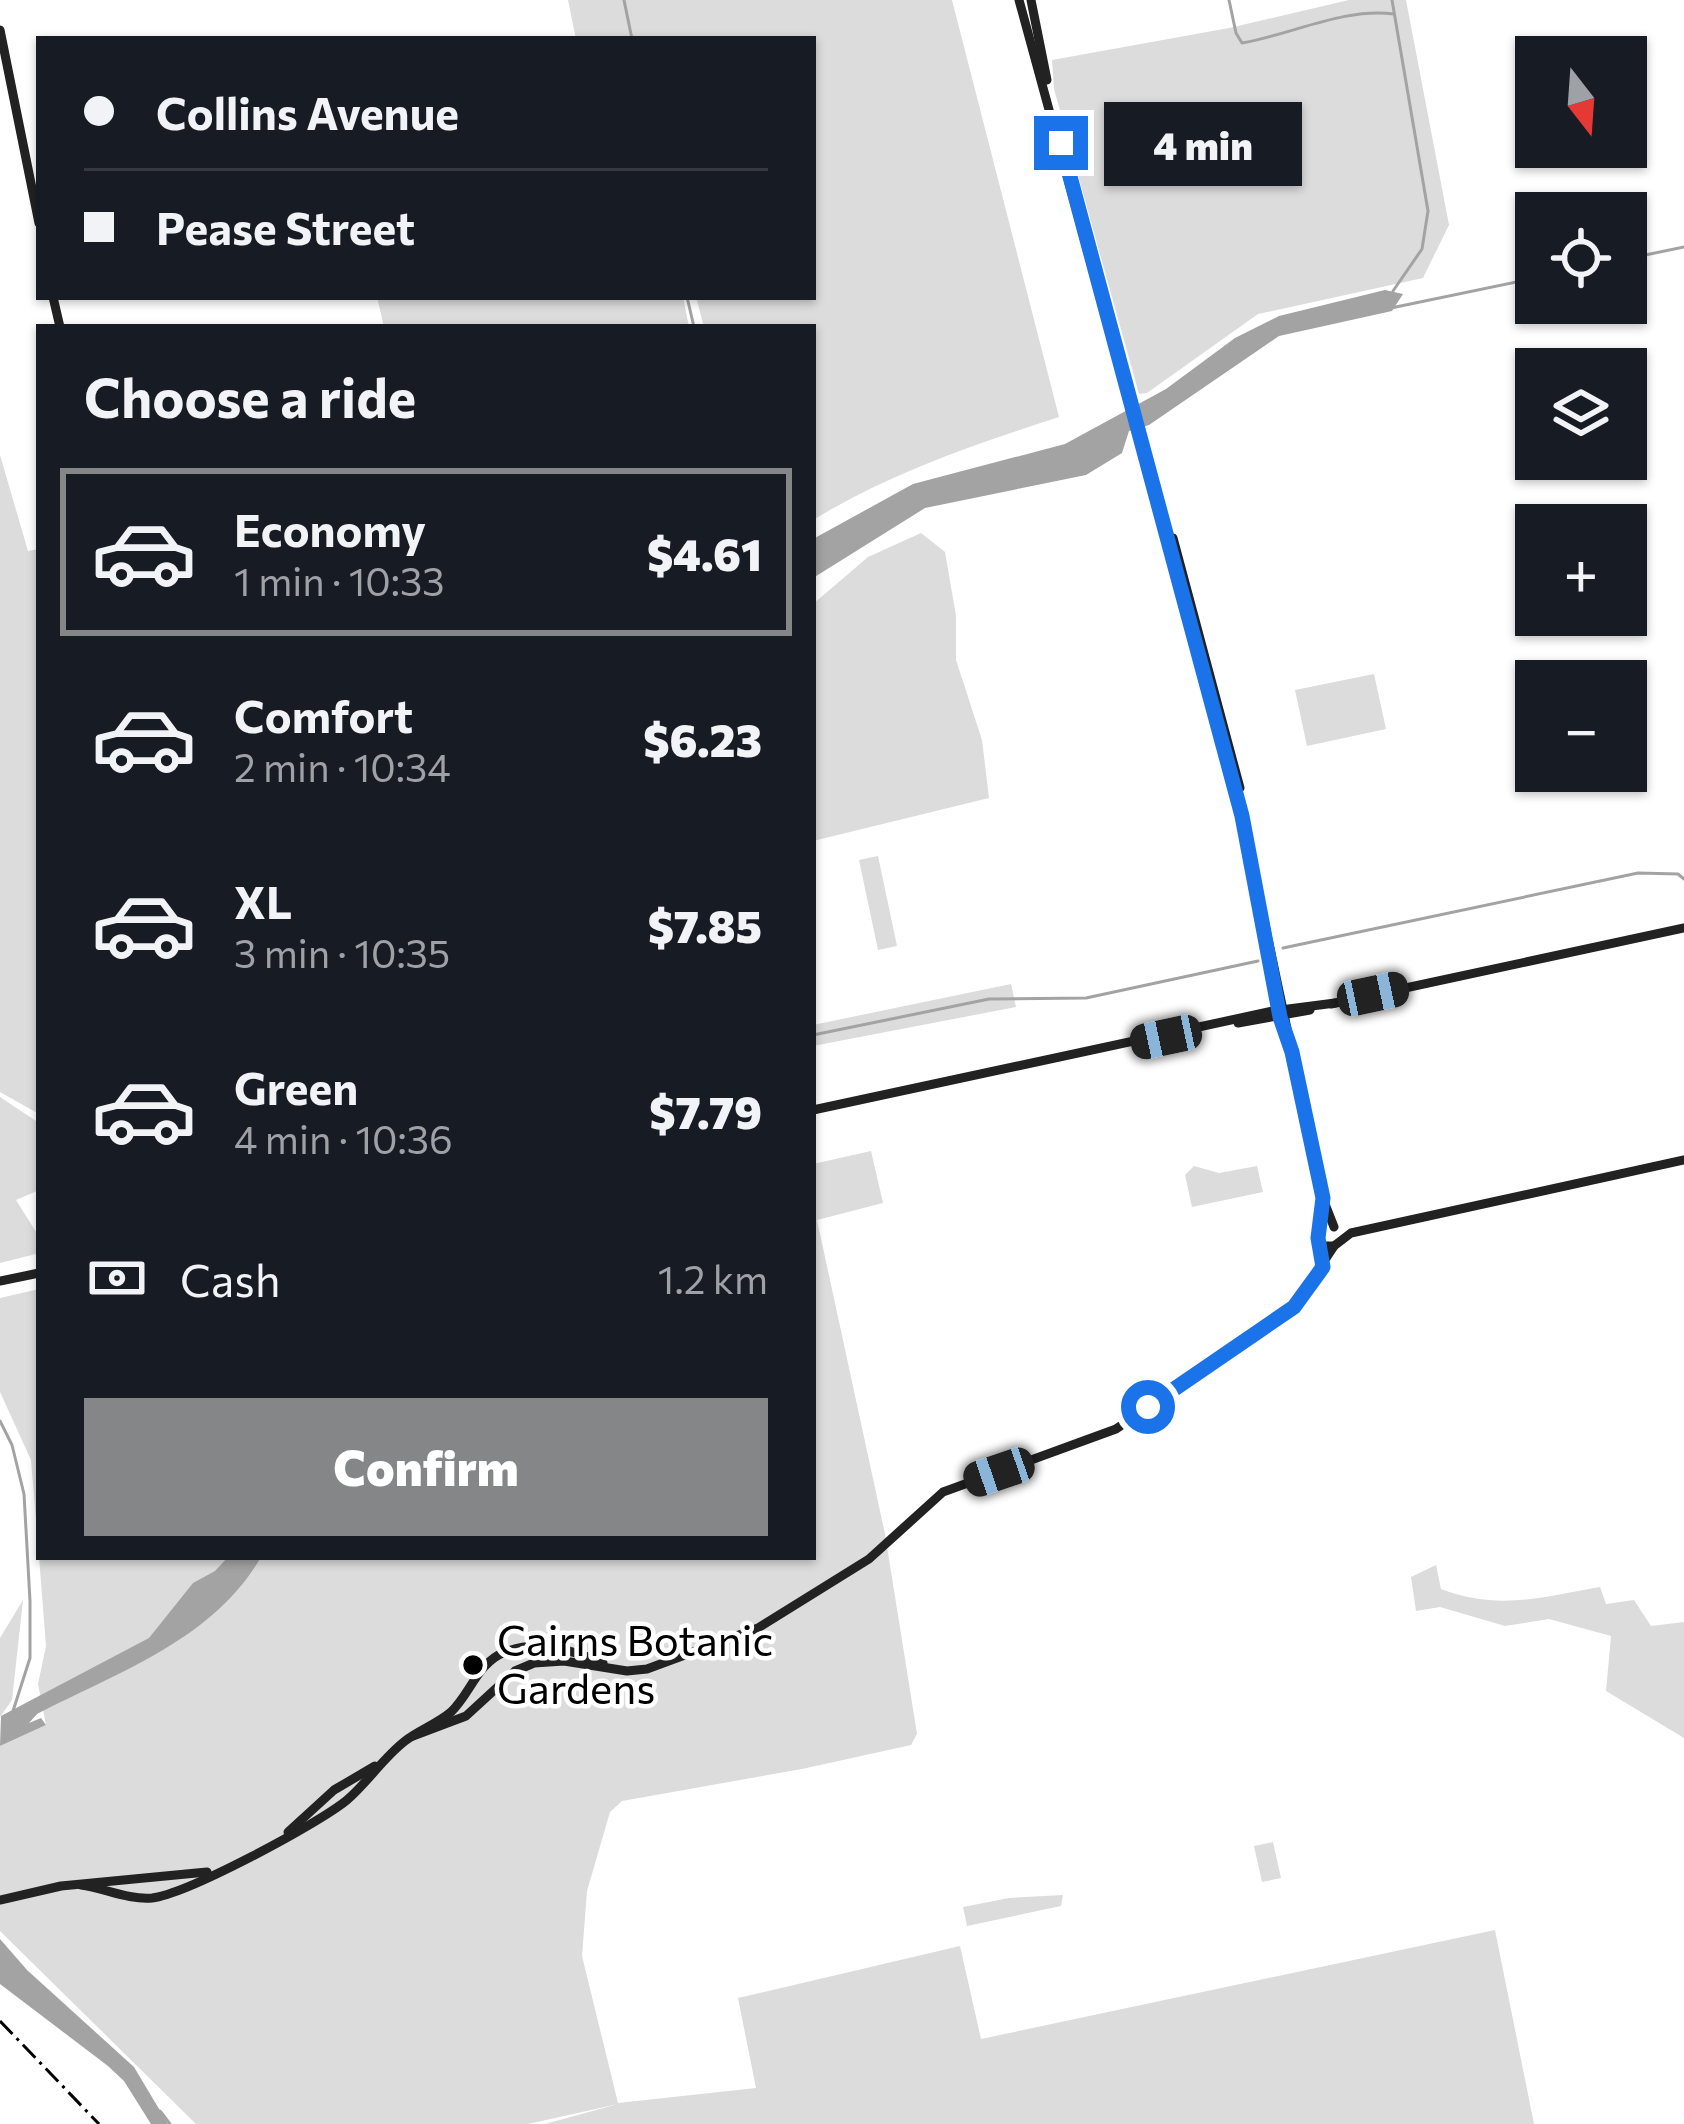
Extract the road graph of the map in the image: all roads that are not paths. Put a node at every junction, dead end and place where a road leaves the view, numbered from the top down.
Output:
1 (1019, 0) edge
2 (1031, 0) edge
3 (0, 30) edge
4 (1050, 103) junction
5 (36, 209) edge
6 (1684, 928) edge
7 (1282, 1013) junction
8 (816, 1109) edge
9 (1684, 1160) edge
10 (1331, 1228) junction
11 (1366, 1228) junction
12 (1321, 1244) junction
13 (1336, 1244) junction
14 (1323, 1267) junction
15 (36, 1274) edge
16 (0, 1281) edge
17 (564, 1655) junction
18 (413, 1736) junction
19 (224, 1868) junction
20 (176, 1875) junction
21 (137, 1876) junction
22 (80, 1885) junction
23 (180, 1890) junction
24 (136, 1898) junction
25 (0, 1900) edge

1 - 4 street
2 - 4 street
3 - 5 street
4 - 7 street
6 - 7 street
7 - 8 street
7 - 10 street
9 - 11 street
10 - 11 street
10 - 12 street
10 - 13 street
11 - 13 street
12 - 13 street
12 - 14 street
13 - 14 street
14 - 17 street
15 - 16 street
17 - 18 street
17 - 18 street
18 - 19 street
19 - 20 street
19 - 23 street
20 - 21 street
20 - 23 street
21 - 22 street
21 - 24 street
22 - 24 street
22 - 25 street
23 - 24 street

